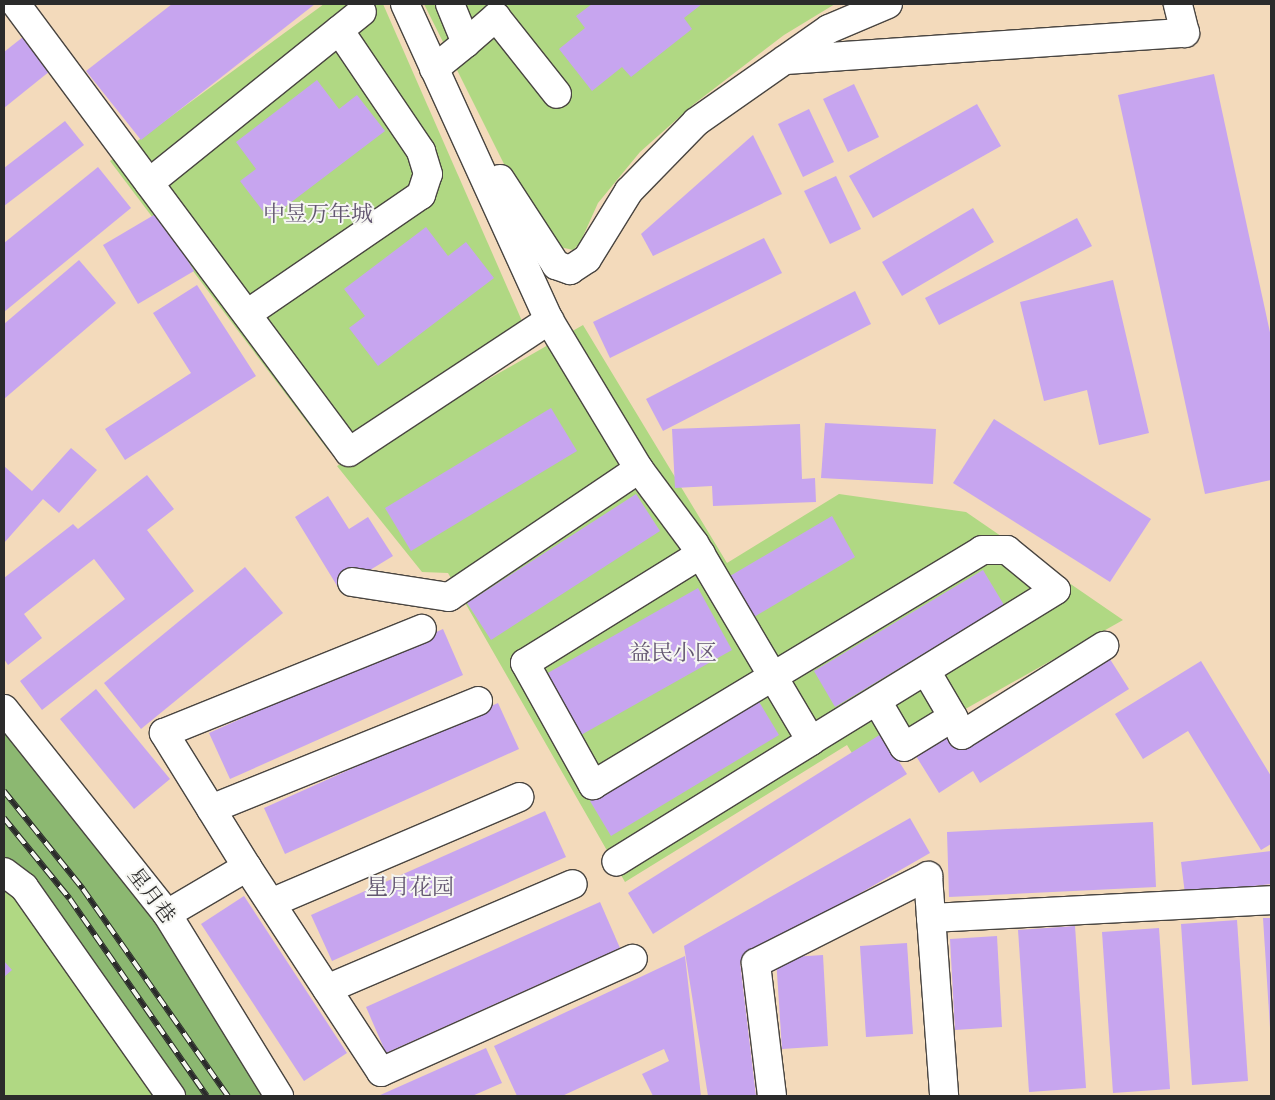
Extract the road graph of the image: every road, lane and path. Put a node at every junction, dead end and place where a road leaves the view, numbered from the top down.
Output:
1 (16, 4) edge
2 (405, 4) edge
3 (450, 4) edge
4 (888, 4) edge
5 (1178, 4) edge
6 (362, 12) dead end
7 (340, 30) junction
8 (466, 43) junction
9 (785, 60) junction
10 (434, 69) junction
11 (557, 94) dead end
12 (452, 107) junction
13 (149, 183) junction
14 (247, 314) junction
15 (549, 320) junction
16 (640, 469) junction
17 (701, 554) junction
18 (352, 582) dead end
19 (422, 629) dead end
20 (1104, 646) dead end
21 (926, 671) junction
22 (774, 677) junction
23 (876, 701) junction
24 (478, 702) dead end
25 (4, 709) edge
26 (953, 717) junction
27 (811, 741) junction
28 (519, 797) dead end
29 (211, 809) junction
30 (616, 862) dead end
31 (248, 867) junction
32 (4, 872) edge
33 (573, 884) dead end
34 (1271, 900) edge
35 (271, 903) junction
36 (167, 914) junction
37 (931, 918) junction
38 (633, 959) dead end
39 (327, 990) junction
40 (171, 1096) edge
41 (279, 1096) edge
42 (772, 1096) edge
43 (944, 1096) edge

1 - 13 street
2 - 10 street
3 - 8 street
4 - 9 street
5 - 9 street
6 - 7 street
7 - 13 street
7 - 14 street
8 - 10 street
8 - 11 street
9 - 12 street
10 - 12 street
12 - 15 street
13 - 14 street
14 - 15 street
15 - 16 street
16 - 17 street
16 - 18 street
17 - 22 street
17 - 22 street
19 - 29 street
20 - 26 street
21 - 22 street
21 - 23 street
21 - 26 street
22 - 27 street
23 - 26 street
23 - 27 street
24 - 29 street
25 - 36 street, 星月巷
27 - 30 street
28 - 35 street
29 - 31 street
31 - 35 street
31 - 36 street
32 - 40 street
33 - 39 street
34 - 37 street
35 - 39 street
36 - 41 street, 星月巷
37 - 42 street
37 - 43 street
38 - 39 street

